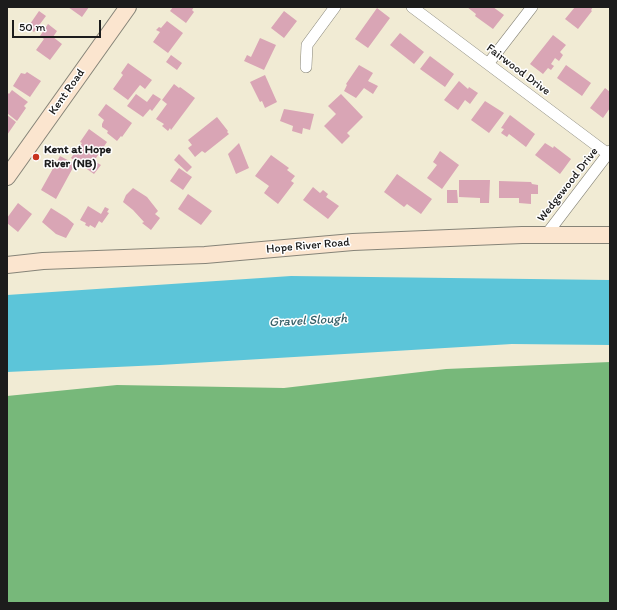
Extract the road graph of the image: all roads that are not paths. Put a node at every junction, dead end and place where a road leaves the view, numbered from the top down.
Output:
1 (128, 7) edge
2 (335, 7) edge
3 (412, 7) edge
4 (532, 7) edge
5 (488, 64) junction
6 (306, 67) dead end
7 (609, 153) edge
8 (7, 177) edge
9 (546, 235) junction
10 (610, 235) edge
11 (7, 265) edge

1 - 8 street, Kent Road
2 - 6 street
3 - 5 street, Fairwood Drive
4 - 5 street
5 - 7 street, Fairwood Drive
7 - 9 street, Wedgewood Drive
9 - 10 street, Hope River Road
9 - 11 street, Hope River Road

